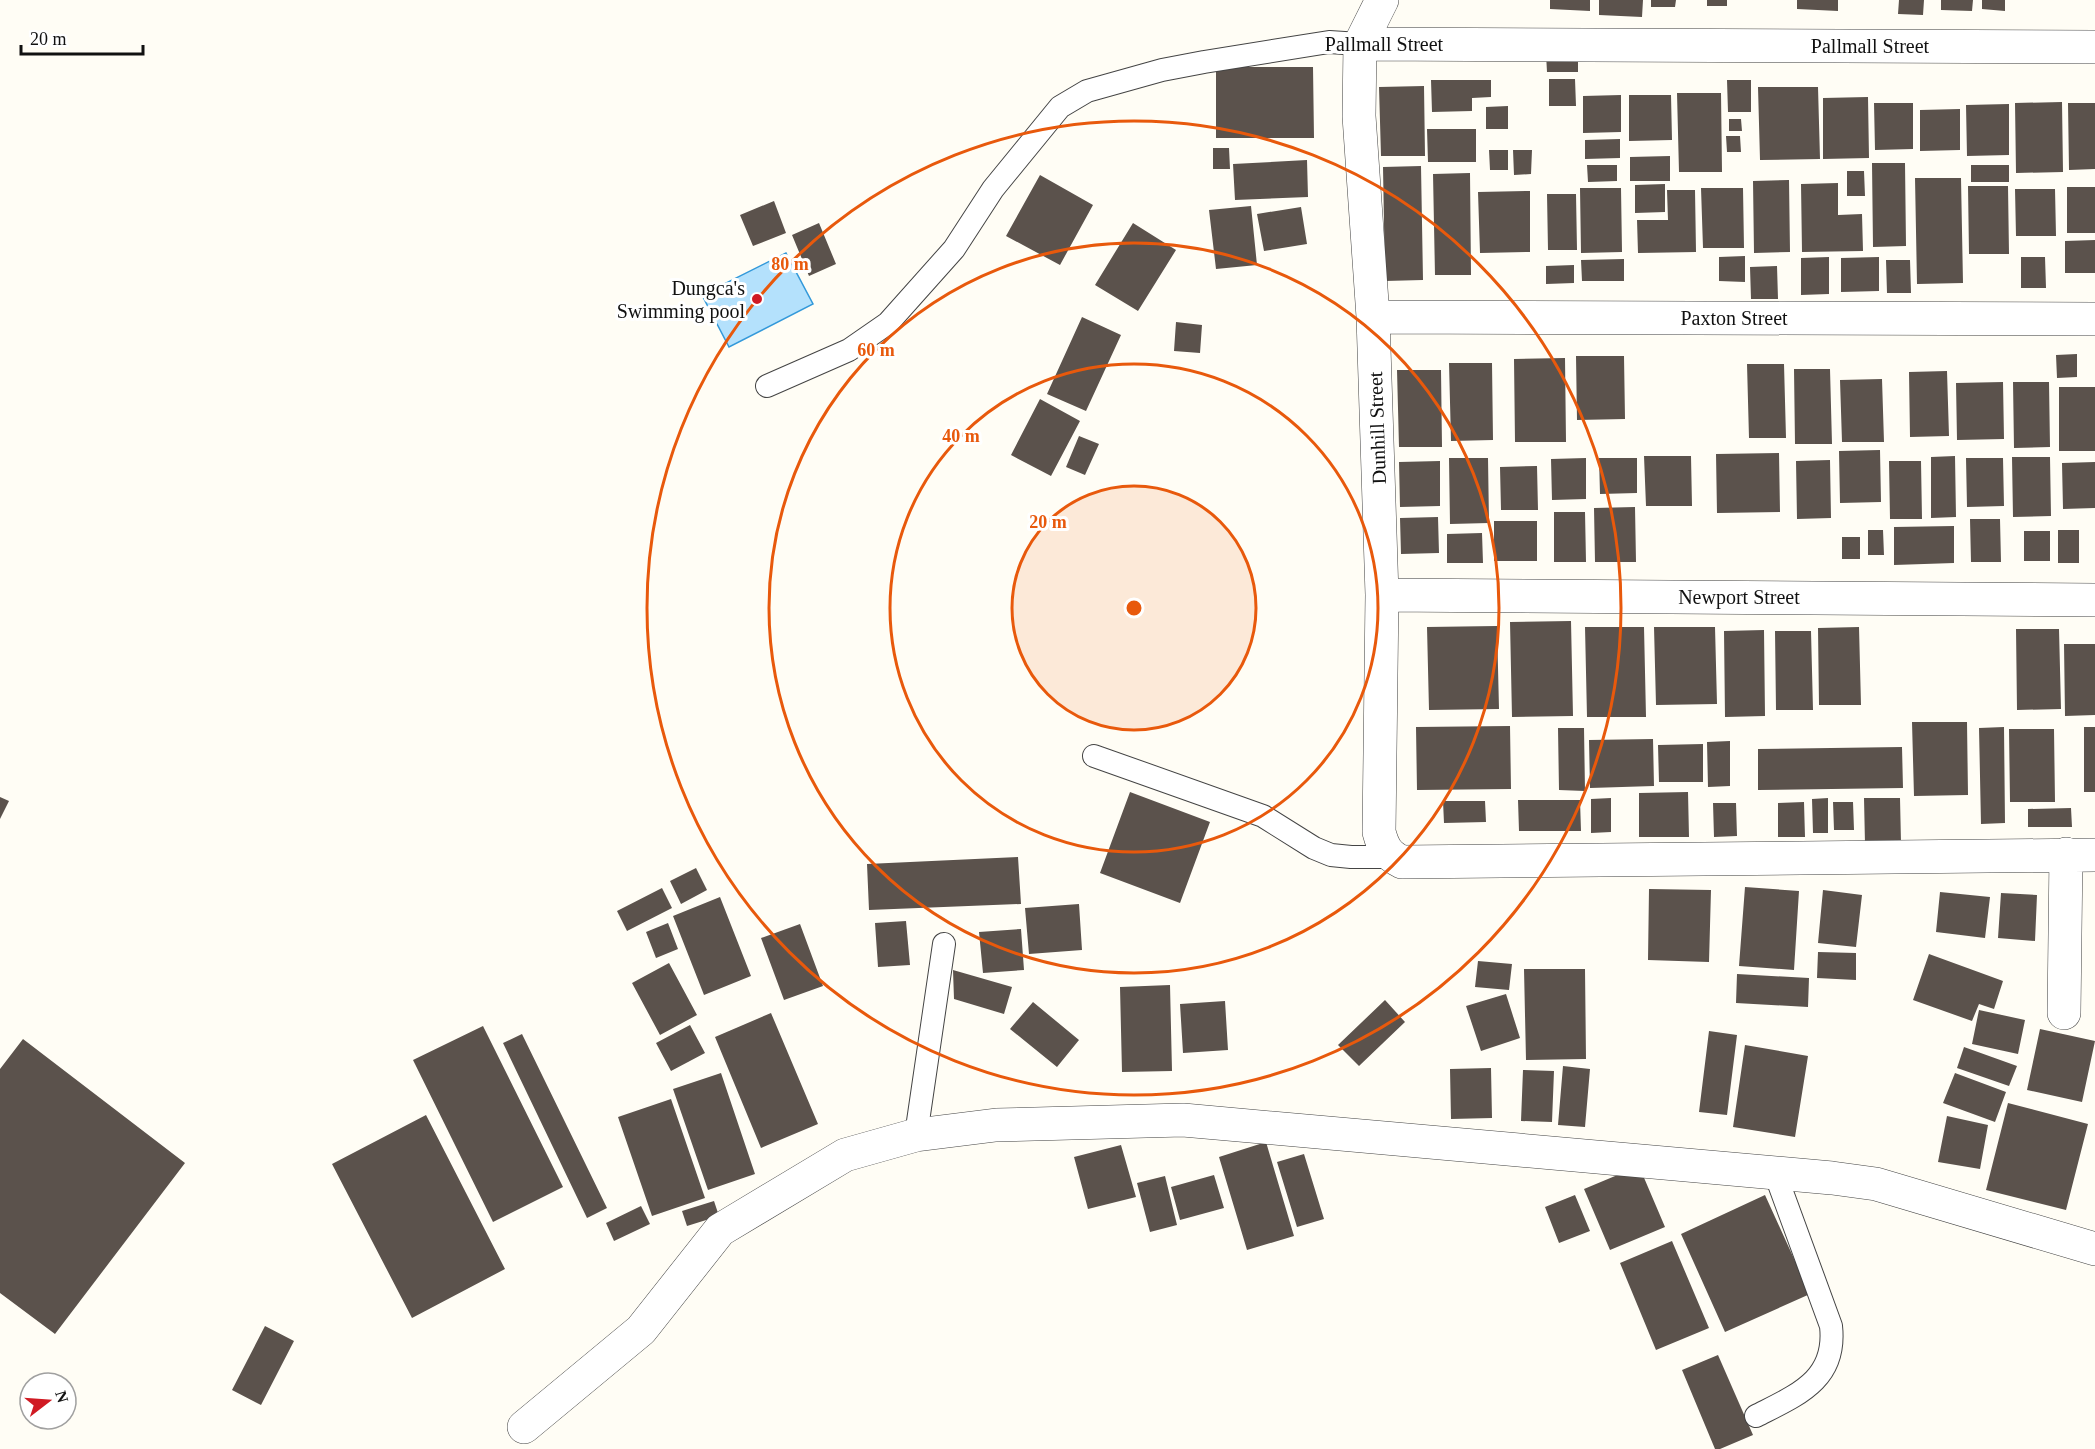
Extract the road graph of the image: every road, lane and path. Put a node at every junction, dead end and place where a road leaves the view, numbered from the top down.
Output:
1 (1382, 0) edge
2 (1360, 44) junction
3 (2095, 47) edge
4 (1373, 317) junction
5 (2095, 319) edge
6 (767, 386) dead end
7 (1382, 595) junction
8 (2095, 600) edge
9 (1094, 756) dead end
10 (2081, 855) edge
11 (1391, 857) junction
12 (944, 944) dead end
13 (2064, 1013) dead end
14 (916, 1135) junction
15 (1775, 1173) junction
16 (2095, 1249) edge
17 (1756, 1416) dead end
18 (524, 1427) dead end

1 - 2 street, Dunhill Street
2 - 3 street, Pallmall Street
2 - 4 street, Dunhill Street
2 - 6 lane, Pallmall Street
4 - 5 street, Paxton Street
4 - 7 street, Dunhill Street
7 - 8 street, Newport Street
7 - 11 street, Dunhill Street
9 - 11 lane
10 - 11 street
10 - 13 street
12 - 14 lane
14 - 15 street
14 - 18 street
15 - 16 street
15 - 17 lane

